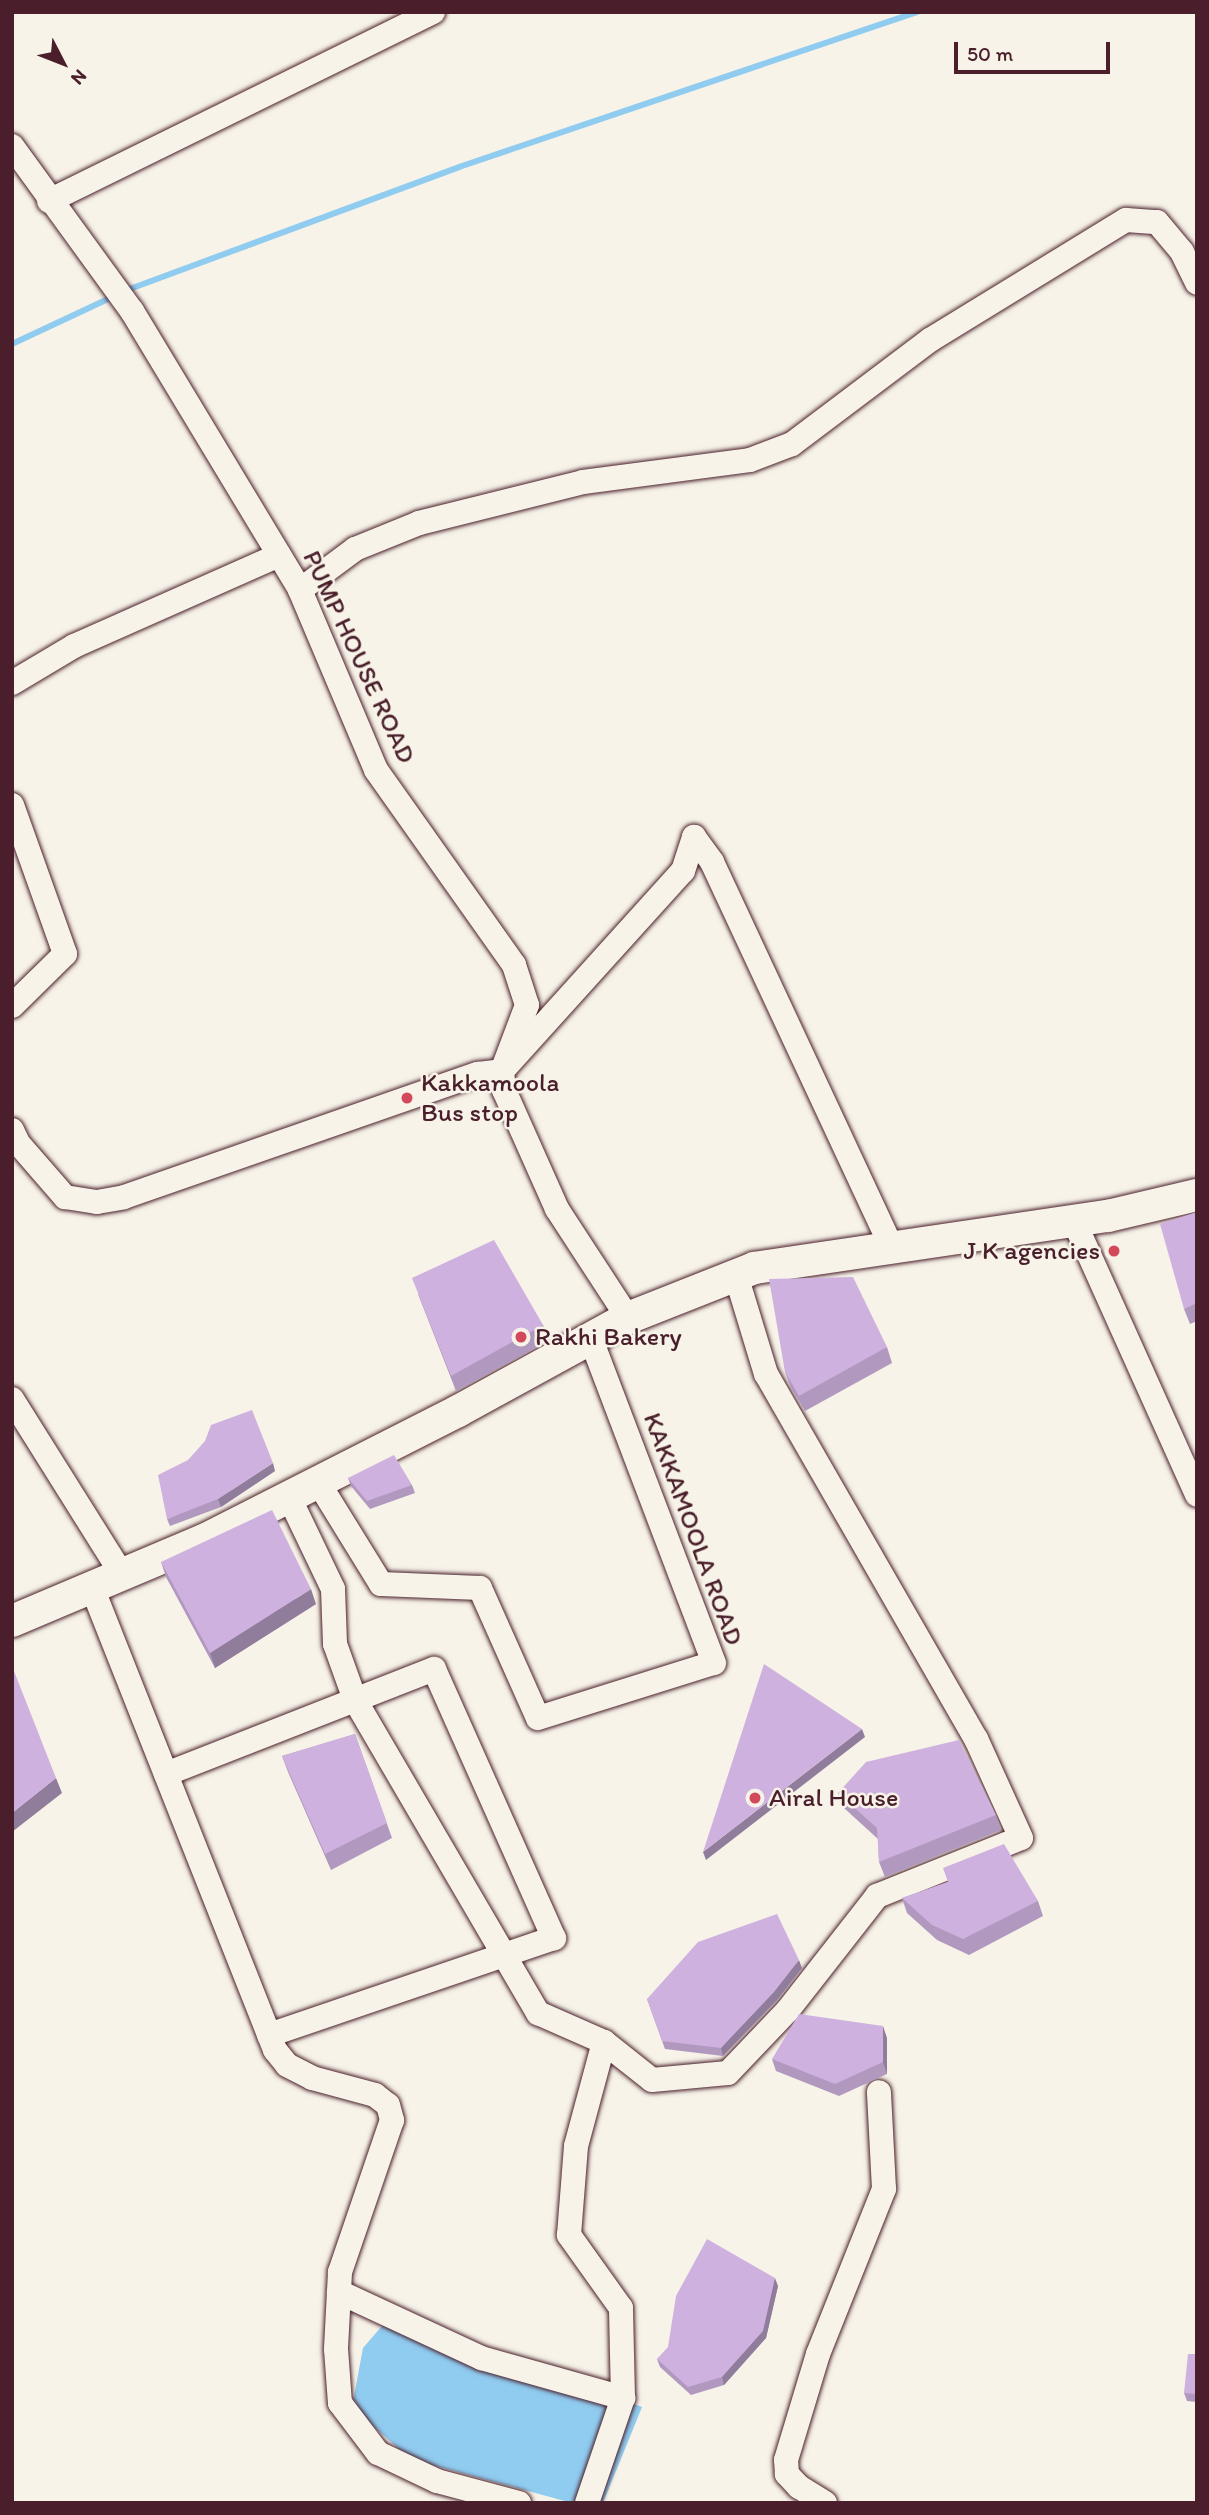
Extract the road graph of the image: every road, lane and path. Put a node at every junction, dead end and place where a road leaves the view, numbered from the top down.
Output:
1 (433, 12) edge
2 (12, 146) edge
3 (49, 201) junction
4 (1197, 282) edge
5 (279, 555) junction
6 (300, 590) junction
7 (12, 683) edge
8 (12, 804) edge
9 (12, 1006) edge
10 (502, 1071) junction
11 (12, 1130) edge
12 (1197, 1195) edge
13 (1074, 1221) junction
14 (892, 1248) junction
15 (736, 1275) junction
16 (628, 1318) junction
17 (591, 1339) junction
18 (12, 1399) edge
19 (318, 1482) junction
20 (1197, 1495) edge
21 (289, 1497) junction
22 (121, 1573) junction
23 (91, 1585) junction
24 (12, 1621) edge
25 (355, 1700) junction
26 (166, 1774) junction
27 (501, 1956) junction
28 (269, 2035) junction
29 (604, 2042) junction
30 (879, 2092) dead end
31 (339, 2292) junction
32 (623, 2398) junction
33 (519, 2503) edge
34 (587, 2503) edge
35 (825, 2503) edge

1 - 3 street
2 - 3 street, PUMP HOUSE ROAD
3 - 5 street, PUMP HOUSE ROAD
4 - 6 street
5 - 6 street, PUMP HOUSE ROAD
5 - 7 street
6 - 10 street, PUMP HOUSE ROAD
8 - 9 street
10 - 11 street
10 - 14 street
10 - 16 street
12 - 13 main road
13 - 14 main road
13 - 20 street
14 - 15 main road
15 - 16 main road
15 - 29 street
16 - 17 main road
17 - 19 main road
17 - 19 street, KAKKAMOOLA ROAD
18 - 22 street
19 - 21 main road
21 - 22 main road
21 - 25 street
22 - 23 main road
23 - 24 main road
23 - 26 street
25 - 26 street
25 - 27 street
25 - 27 street
26 - 28 street
27 - 28 street
27 - 29 street
28 - 31 street
29 - 32 street
30 - 35 street
31 - 32 street
31 - 33 street
32 - 34 street

